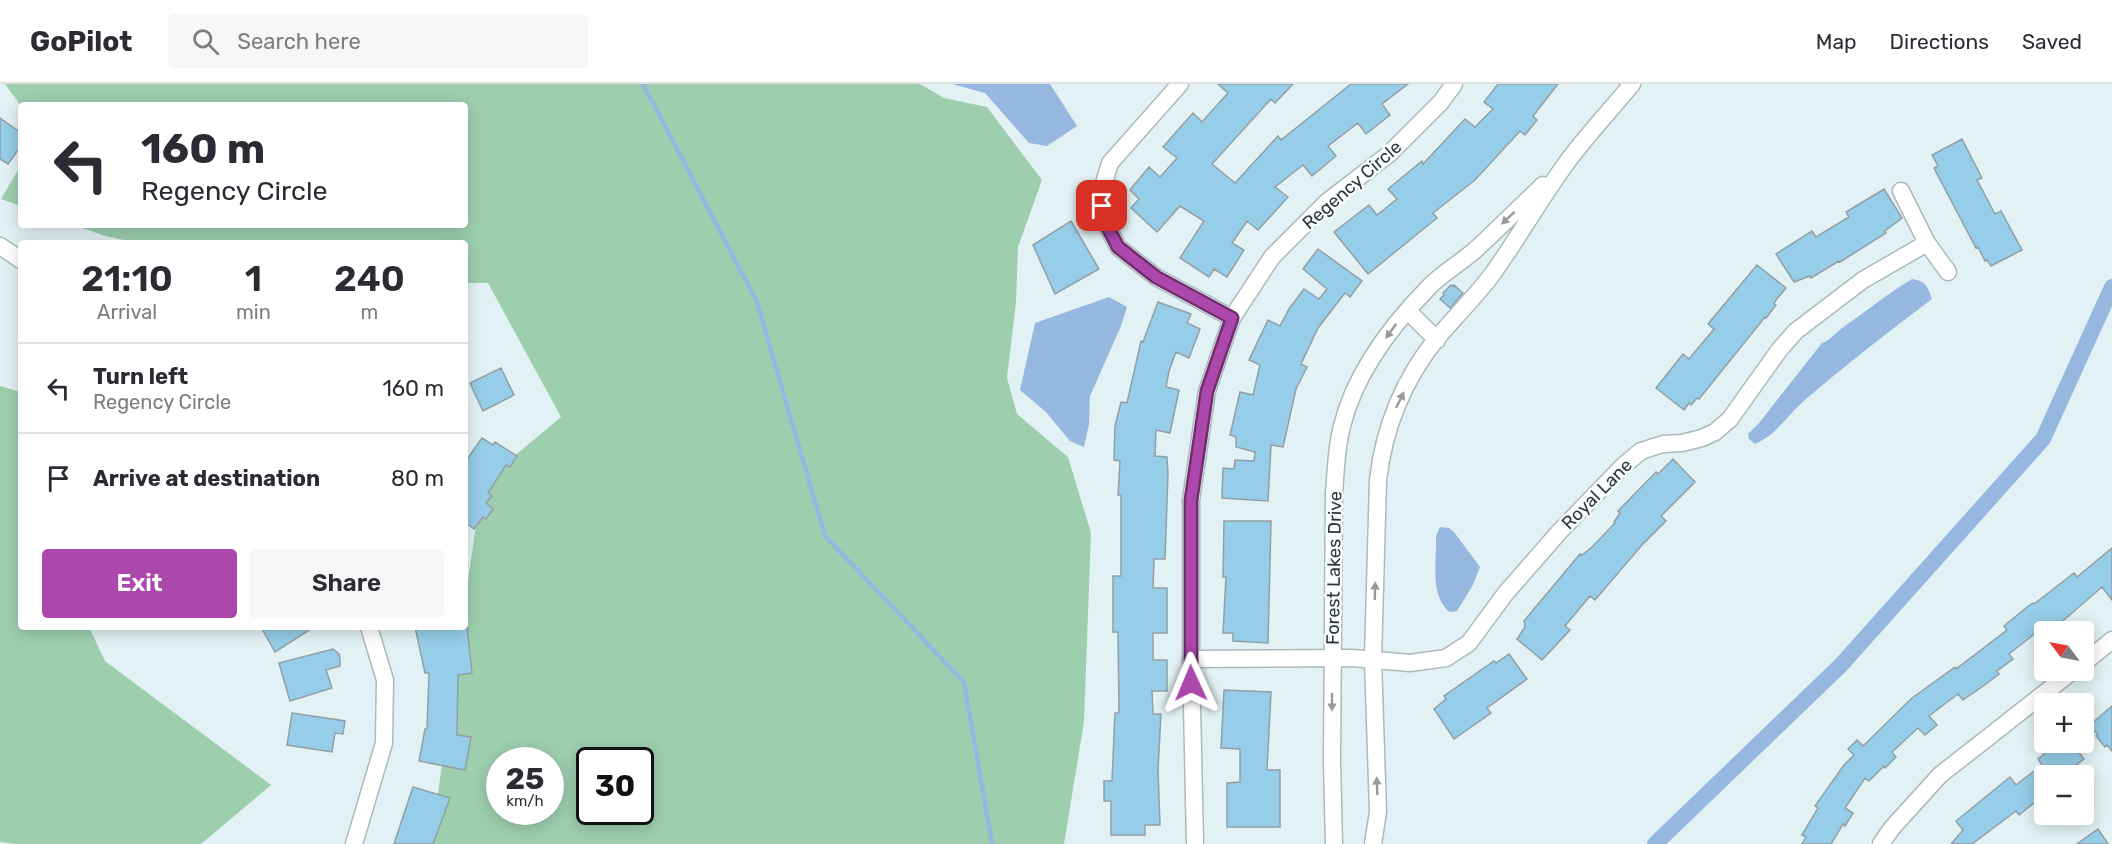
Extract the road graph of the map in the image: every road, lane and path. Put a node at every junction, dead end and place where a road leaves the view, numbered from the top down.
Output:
1 (1180, 84) edge
2 (1454, 84) edge
3 (1632, 84) edge
4 (1566, 164) junction
5 (1901, 191) dead end
6 (1927, 243) junction
7 (0, 246) edge
8 (18, 258) edge
9 (1948, 272) dead end
10 (1408, 311) junction
11 (1232, 318) junction
12 (1437, 339) junction
13 (370, 630) edge
14 (2109, 648) edge
15 (2094, 657) edge
16 (1191, 659) junction
17 (1332, 659) junction
18 (1373, 659) junction
19 (2060, 681) edge
20 (354, 844) edge
21 (1195, 844) edge
22 (1334, 844) edge
23 (1373, 844) edge
24 (1881, 844) edge

1 - 11 street
2 - 11 street, Regency Circle
3 - 4 street, Forest Lakes Drive
4 -> 10 street, Forest Lakes Drive
4 - 12 street, Forest Lakes Drive
5 - 6 street
6 - 9 street
6 - 18 street, Royal Lane
7 - 8 street
10 - 12 street
10 -> 17 street, Forest Lakes Drive
11 - 16 street, Regency Circle
18 -> 12 street, Forest Lakes Drive
13 - 20 street
14 - 15 street
16 - 17 street, Royal Lane
16 - 21 street, Regency Circle
17 - 18 street, Royal Lane
17 -> 22 street, Forest Lakes Drive
23 -> 18 street, Forest Lakes Drive
19 - 24 street

